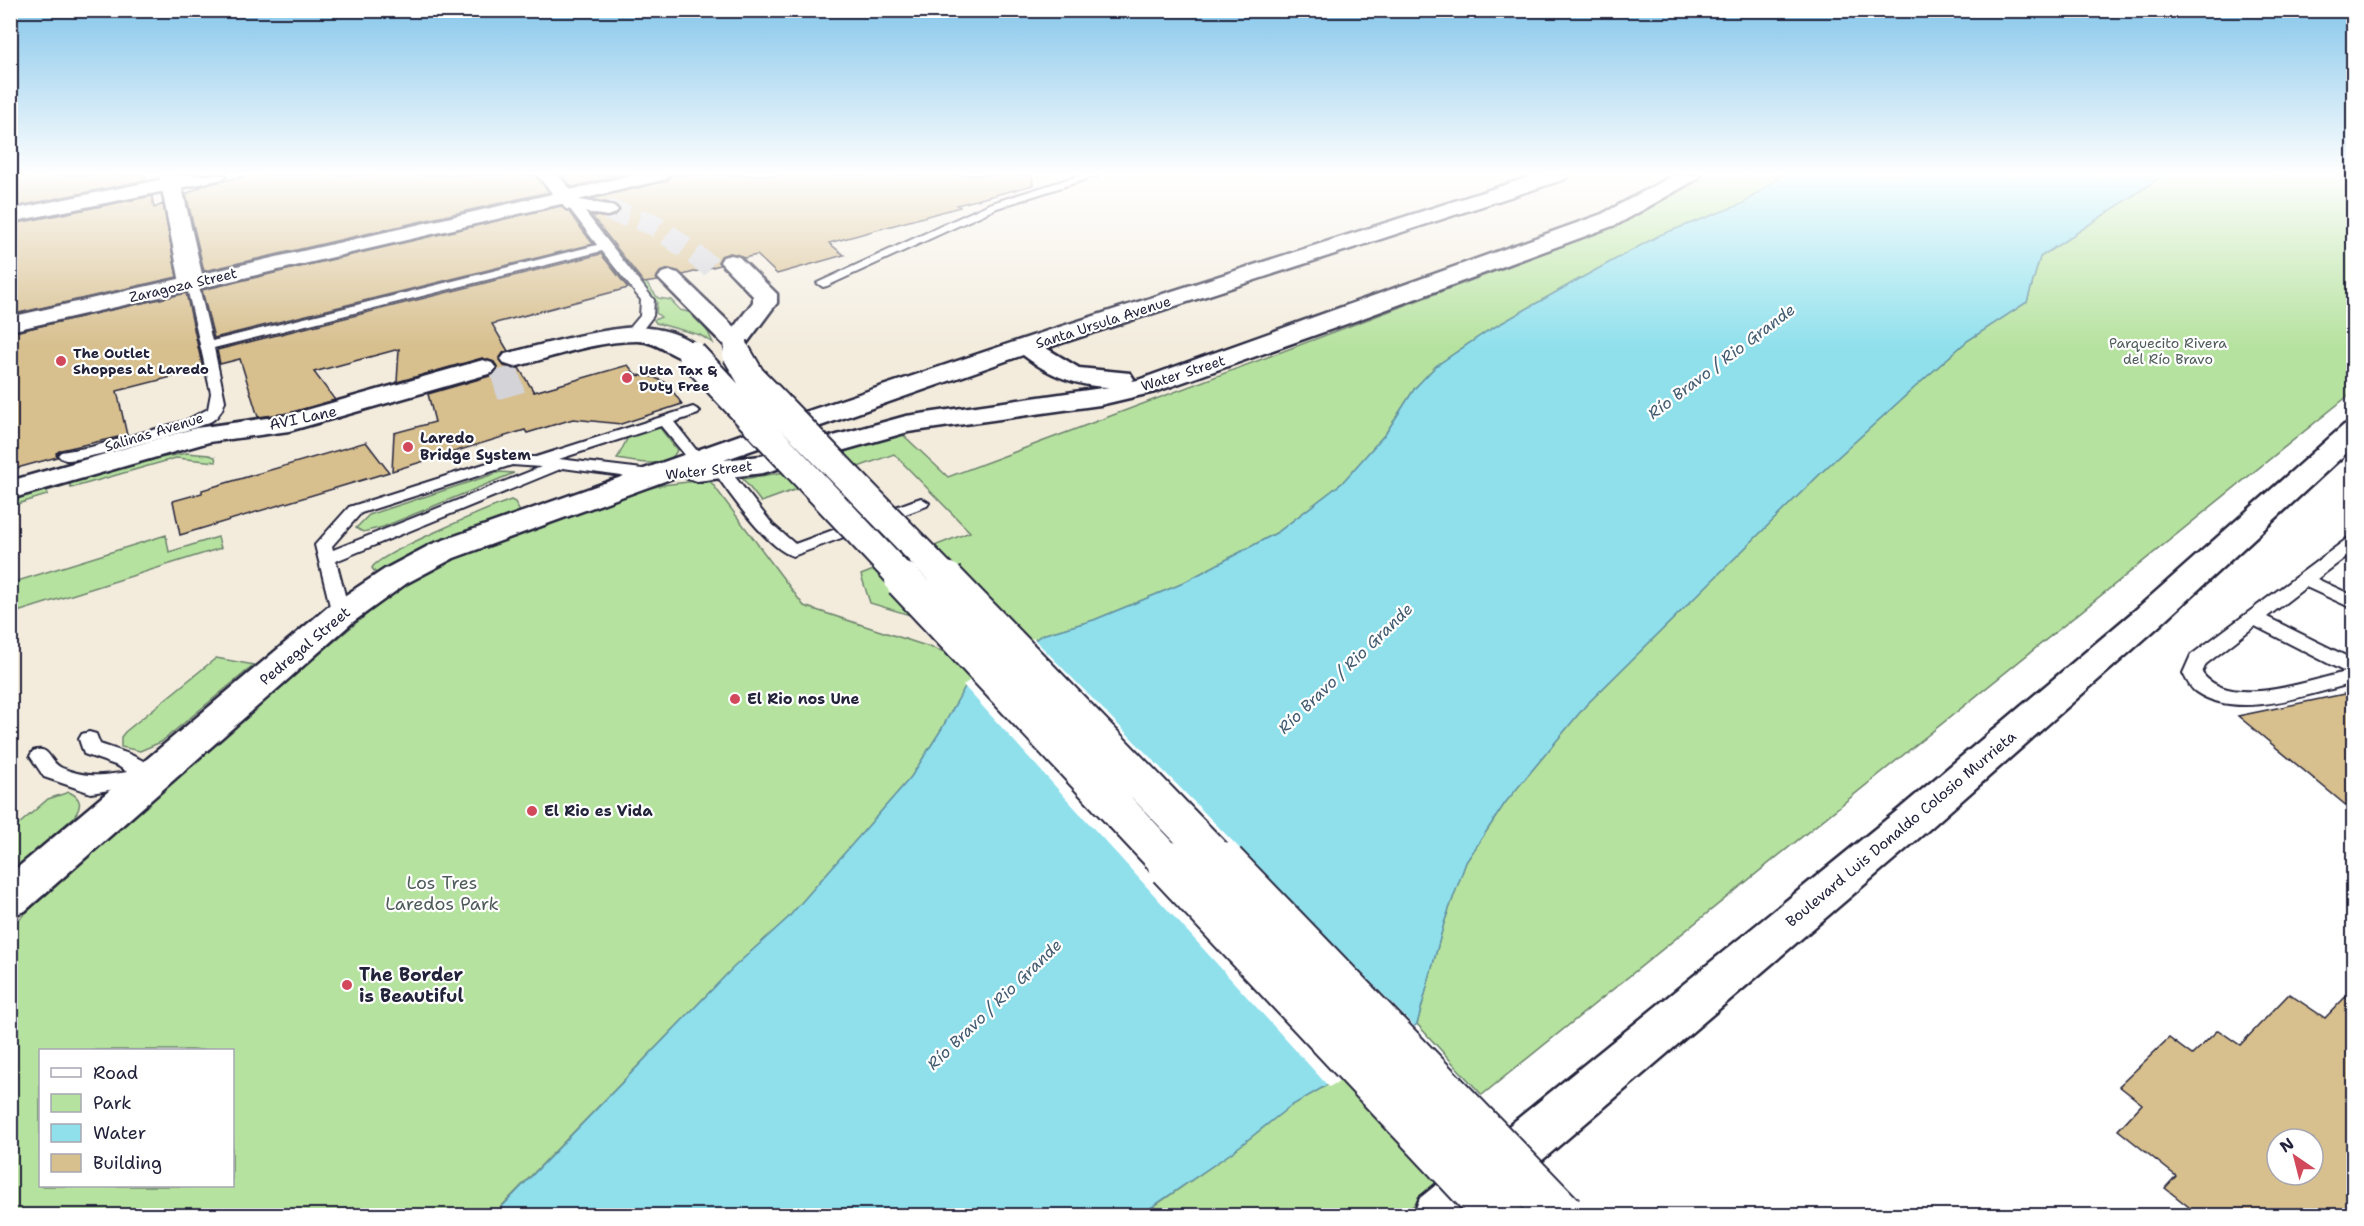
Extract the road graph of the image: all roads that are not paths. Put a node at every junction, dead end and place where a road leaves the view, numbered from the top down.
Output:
1 (181, 232) edge
2 (425, 232) edge
3 (594, 232) edge
4 (935, 232) edge
5 (1380, 232) edge
6 (1548, 232) edge
7 (1574, 232) edge
8 (602, 247) junction
9 (192, 283) junction
10 (822, 283) dead end
11 (10, 324) edge
12 (631, 334) junction
13 (735, 342) junction
14 (207, 346) junction
15 (1027, 346) junction
16 (687, 351) junction
17 (693, 411) dead end
18 (664, 420) junction
19 (211, 422) junction
20 (2352, 435) edge
21 (66, 455) dead end
22 (717, 458) junction
23 (120, 459) junction
24 (536, 462) junction
25 (560, 464) junction
26 (651, 475) junction
27 (10, 490) edge
28 (921, 503) dead end
29 (2352, 544) edge
30 (325, 559) junction
31 (2302, 579) junction
32 (2354, 603) edge
33 (341, 614) junction
34 (2254, 618) junction
35 (2354, 668) edge
36 (2354, 676) edge
37 (89, 739) dead end
38 (40, 756) dead end
39 (150, 777) junction
40 (10, 899) edge
41 (1438, 1215) edge
42 (1500, 1215) edge
43 (1562, 1215) edge

1 - 9 main road, Salinas Avenue
2 - 9 main road, Zaragoza Street
3 - 8 lane
4 - 10 lane
5 - 15 main road, Santa Ursula Avenue
6 - 15 main road, Water Street
7 - 22 main road, Water Street
8 - 12 lane
8 - 14 lane
9 - 11 main road, Zaragoza Street
9 - 14 lane, Salinas Avenue
12 - 16 main road
12 - 16 main road
13 - 13 main road
13 - 43 main road, bridge
14 - 19 lane, Salinas Avenue
15 - 22 main road, Santa Ursula Avenue
16 - 42 main road, bridge
17 - 18 lane
18 - 22 lane
18 - 24 lane
19 - 21 lane, Salinas Avenue
19 - 23 main road, AVI Lane
19 - 23 main road, AVI Lane
20 - 41 main road, Boulevard Luis Donaldo Colosio Murrieta
22 - 26 main road, Santa Ursula Avenue
22 - 28 lane
23 - 27 main road
24 - 25 lane
24 - 30 lane
25 - 26 lane
25 - 30 lane
26 - 33 main road, Pedregal Street
29 - 31 lane
30 - 33 lane
31 - 32 lane
31 - 34 lane
33 - 39 main road, Pedregal Street
34 - 35 lane
34 - 36 lane
37 - 39 lane
38 - 39 lane
39 - 40 main road, Pedregal Street

